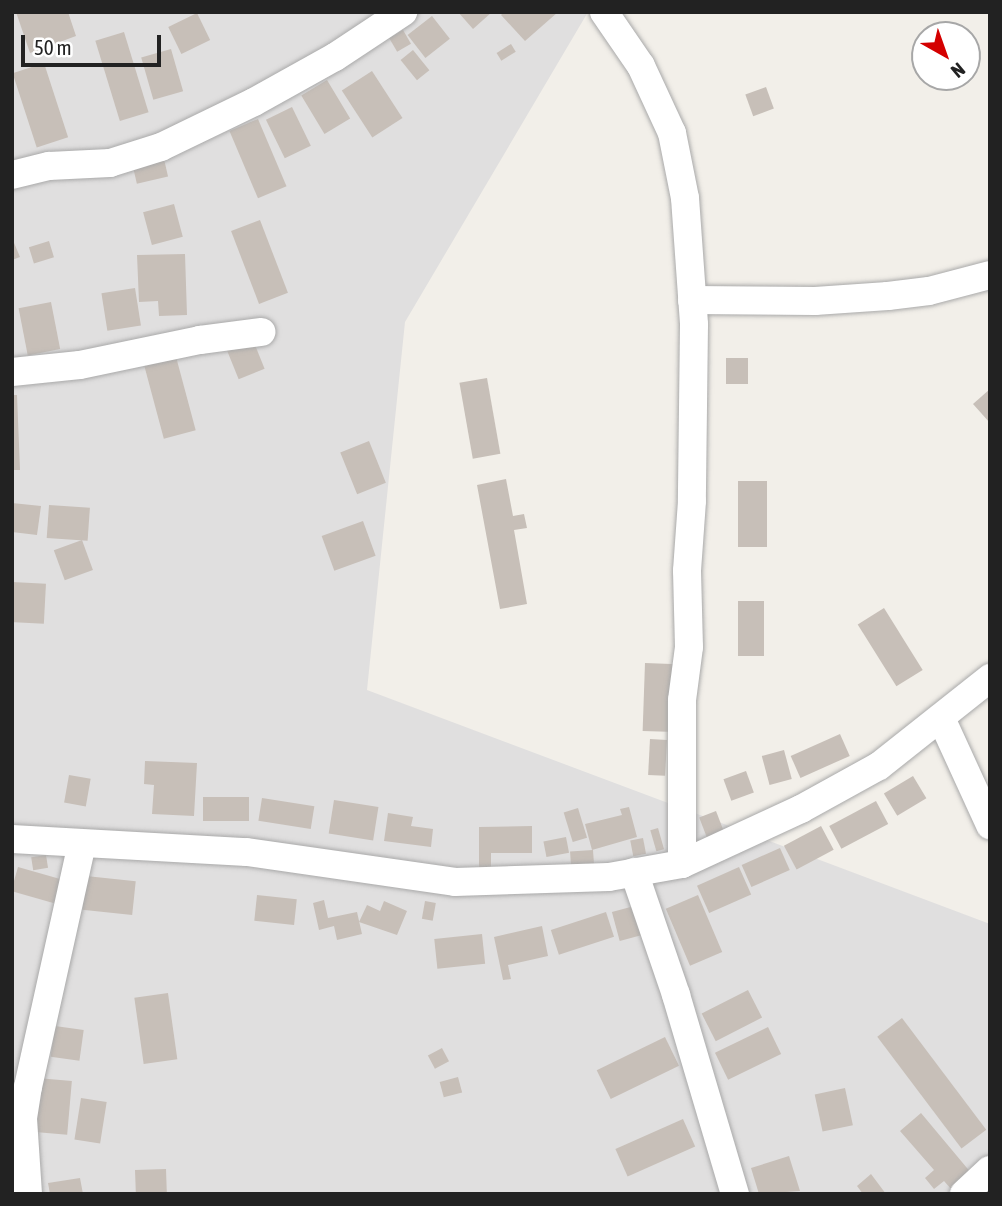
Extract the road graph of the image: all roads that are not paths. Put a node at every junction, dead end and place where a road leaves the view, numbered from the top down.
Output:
1 (403, 12) edge
2 (604, 12) edge
3 (12, 176) edge
4 (990, 275) edge
5 (692, 300) junction
6 (261, 332) dead end
7 (12, 372) edge
8 (990, 678) edge
9 (941, 718) junction
10 (990, 825) edge
11 (12, 839) edge
12 (82, 844) junction
13 (682, 864) junction
14 (634, 872) junction
15 (990, 1170) edge
16 (28, 1194) edge
17 (735, 1194) edge
18 (964, 1194) edge

1 - 3 street
2 - 5 street
4 - 5 street
5 - 13 street
6 - 7 street
8 - 9 street
9 - 10 street
9 - 13 street
11 - 12 street
12 - 14 street
12 - 16 street
13 - 14 street
14 - 17 street
15 - 18 street

